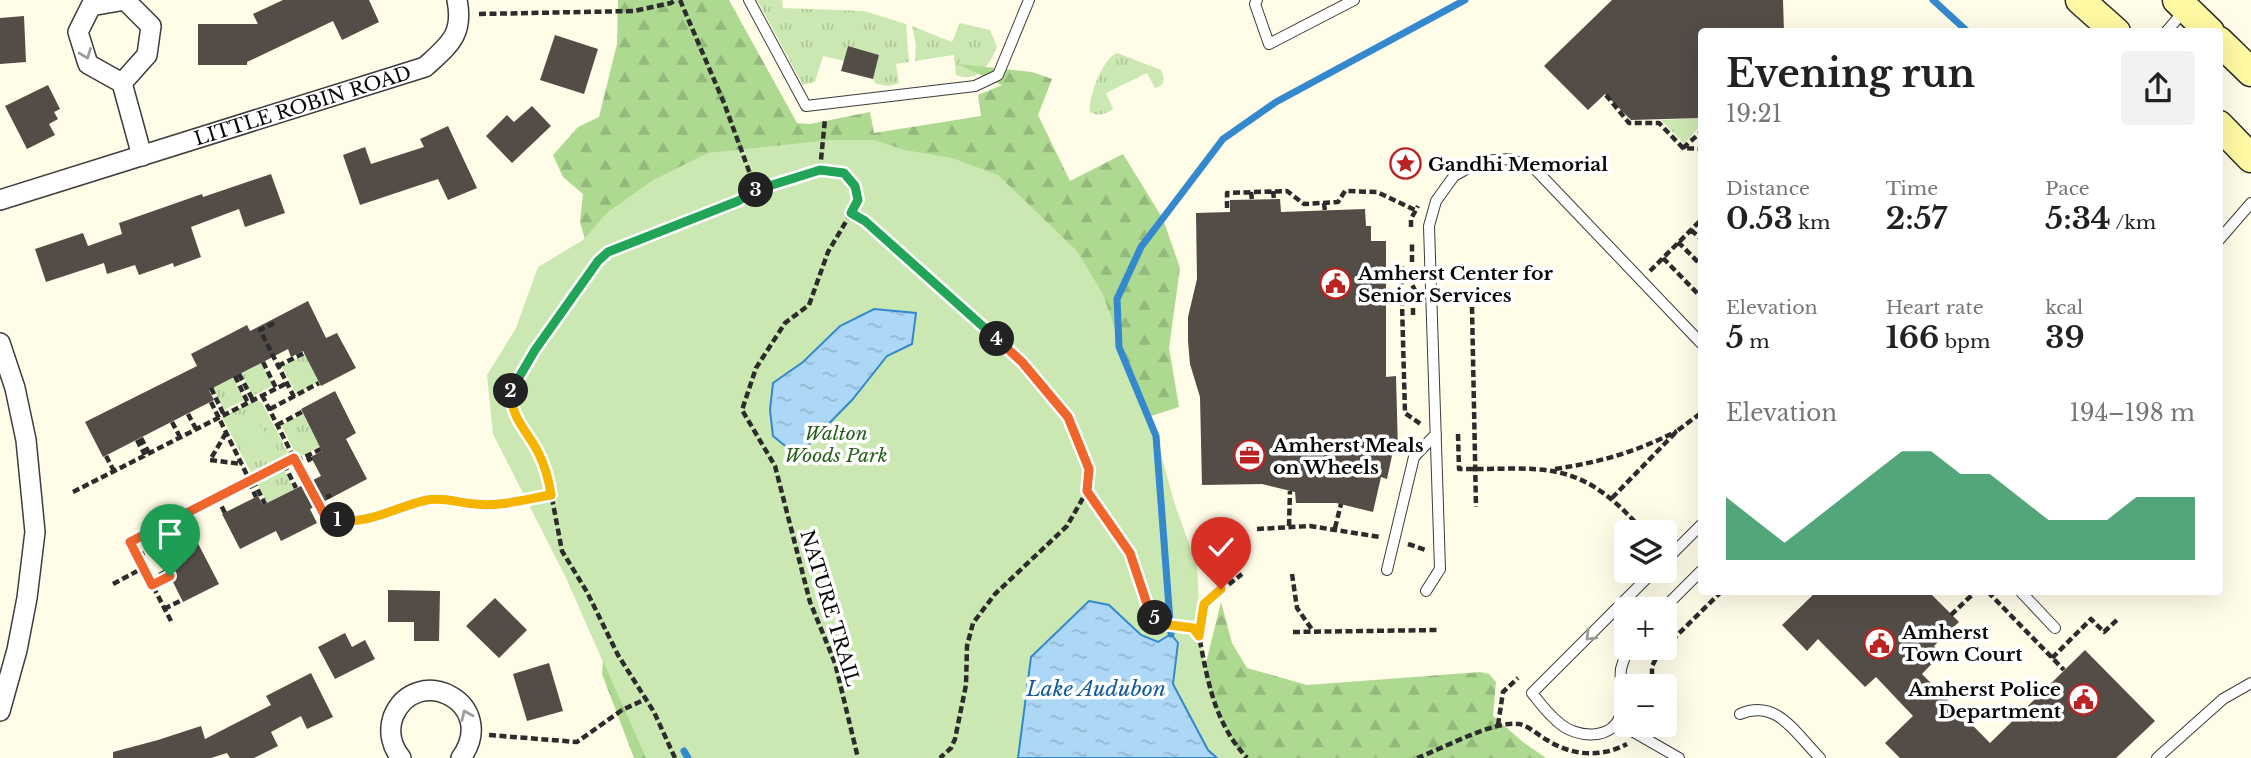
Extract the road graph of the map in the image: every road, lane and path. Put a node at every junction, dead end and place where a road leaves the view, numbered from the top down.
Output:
1 (678, 0) edge
2 (749, 0) edge
3 (1029, 0) edge
4 (1257, 0) edge
5 (1354, 0) edge
6 (2080, 0) edge
7 (2181, 4) edge
8 (459, 9) edge
9 (2112, 28) edge
10 (2167, 28) edge
11 (2206, 28) edge
12 (2223, 45) edge
13 (2251, 72) edge
14 (122, 82) dead end
15 (1606, 95) dead end
16 (2223, 129) edge
17 (824, 132) dead end
18 (1698, 135) edge
19 (1683, 148) junction
20 (1698, 149) edge
21 (142, 156) junction
22 (2251, 158) edge
23 (820, 170) junction
24 (756, 190) junction
25 (1273, 191) junction
26 (1251, 192) junction
27 (1273, 199) dead end
28 (0, 200) edge
29 (1252, 200) dead end
30 (1421, 202) dead end
31 (1324, 203) junction
32 (2251, 203) edge
33 (1227, 208) dead end
34 (1415, 210) junction
35 (1325, 211) dead end
36 (851, 213) junction
37 (1698, 223) edge
38 (1691, 230) junction
39 (2223, 235) edge
40 (1698, 236) edge
41 (1678, 242) junction
42 (1663, 258) junction
43 (1642, 260) dead end
44 (1412, 262) dead end
45 (1698, 262) edge
46 (1698, 294) edge
47 (1420, 300) dead end
48 (1421, 307) dead end
49 (1472, 307) dead end
50 (1413, 308) junction
51 (1402, 309) junction
52 (1413, 318) dead end
53 (274, 323) dead end
54 (1698, 341) edge
55 (0, 343) edge
56 (304, 353) dead end
57 (263, 362) dead end
58 (278, 366) junction
59 (237, 375) dead end
60 (286, 383) junction
61 (319, 383) dead end
62 (211, 388) dead end
63 (276, 388) junction
64 (262, 395) junction
65 (294, 397) junction
66 (250, 401) junction
67 (211, 402) dead end
68 (270, 409) junction
69 (302, 412) dead end
70 (188, 414) dead end
71 (1698, 415) edge
72 (222, 416) junction
73 (172, 422) dead end
74 (277, 425) junction
75 (1423, 426) dead end
76 (196, 429) junction
77 (1677, 431) junction
78 (226, 432) junction
79 (1458, 433) dead end
80 (1436, 434) junction
81 (180, 437) junction
82 (139, 439) dead end
83 (321, 449) dead end
84 (147, 454) junction
85 (106, 456) dead end
86 (312, 458) dead end
87 (296, 462) junction
88 (242, 464) junction
89 (284, 464) junction
90 (1551, 469) junction
91 (1475, 470) junction
92 (114, 471) junction
93 (251, 481) junction
94 (296, 488) dead end
95 (1087, 491) junction
96 (1290, 491) dead end
97 (73, 492) dead end
98 (331, 495) dead end
99 (551, 495) junction
100 (256, 497) dead end
101 (217, 498) junction
102 (1612, 498) junction
103 (317, 502) junction
104 (265, 504) dead end
105 (1341, 504) dead end
106 (1476, 507) dead end
107 (225, 513) dead end
108 (1633, 520) edge
109 (1289, 526) junction
110 (1335, 528) junction
111 (1698, 528) edge
112 (1257, 529) dead end
113 (1388, 538) dead end
114 (1400, 542) dead end
115 (155, 547) dead end
116 (1677, 549) edge
117 (1429, 551) dead end
118 (138, 556) junction
119 (144, 568) junction
120 (1387, 570) dead end
121 (169, 573) dead end
122 (1242, 574) dead end
123 (1292, 575) dead end
124 (1698, 575) edge
125 (151, 583) junction
126 (1643, 583) edge
127 (113, 584) dead end
128 (1426, 591) dead end
129 (1718, 595) edge
130 (1972, 595) edge
131 (1990, 595) edge
132 (2024, 595) edge
133 (1675, 597) edge
134 (182, 600) dead end
135 (164, 609) junction
136 (1951, 615) dead end
137 (2118, 619) dead end
138 (171, 621) dead end
139 (2055, 628) dead end
140 (1437, 629) dead end
141 (1313, 631) junction
142 (1293, 632) dead end
143 (1199, 636) junction
144 (2052, 658) junction
145 (2064, 670) dead end
146 (1652, 674) edge
147 (1518, 678) dead end
148 (2251, 683) edge
149 (646, 699) junction
150 (0, 710) edge
151 (1740, 714) dead end
152 (1614, 727) edge
153 (472, 733) junction
154 (1642, 737) edge
155 (395, 756) edge
156 (461, 758) edge
157 (675, 758) edge
158 (858, 758) edge
159 (940, 758) edge
160 (1247, 758) edge
161 (1416, 758) edge
162 (1679, 758) edge
163 (1820, 758) edge
164 (2157, 758) edge

1 - 8 path
1 - 24 path
2 - 3 lane
4 - 5 lane
6 - 9 main road
7 - 10 lane
7 - 11 main road
8 - 21 street, LITTLE ROBIN ROAD
12 - 13 main road
14 - 21 street
15 - 19 path
16 - 22 main road
17 - 23 path
18 - 19 path
19 - 20 path
21 - 28 street, LITTLE ROBIN ROAD
23 - 24 path
23 - 36 path
24 - 99 path
25 - 26 path
25 - 27 path
25 - 31 path
26 - 29 path
26 - 33 path
30 - 34 path
31 - 34 path
31 - 35 path
32 - 39 lane
34 - 44 path
36 - 95 path
36 - 158 path, NATURE TRAIL
37 - 38 path
38 - 40 path
38 - 41 path
41 - 42 path
41 - 45 path
42 - 43 path
42 - 46 path
47 - 51 path
48 - 50 path
49 - 91 path
50 - 51 path
50 - 52 path
51 - 75 path
53 - 58 path
54 - 80 lane
55 - 150 street
56 - 58 path
57 - 63 path
58 - 60 path
59 - 66 path
60 - 63 path
60 - 65 path
61 - 65 path
62 - 72 path
63 - 64 path
64 - 66 path
64 - 68 path
65 - 68 path
66 - 72 path
67 - 72 path
68 - 74 path
69 - 74 path
70 - 76 path
71 - 77 path
72 - 76 path
72 - 78 path
73 - 81 path
74 - 87 path
76 - 81 path
77 - 90 path
77 - 102 path
78 - 88 path
78 - 88 path
79 - 91 path
80 - 120 lane
80 - 128 lane
81 - 84 path
82 - 84 path
83 - 87 path
84 - 92 path
85 - 92 path
86 - 87 path
87 - 89 path
87 - 103 path
88 - 93 path
89 - 93 path
89 - 94 path
90 - 91 path
90 - 102 path
91 - 106 path
92 - 97 path
93 - 100 path
93 - 101 path
93 - 104 path
95 - 143 path
95 - 159 path
96 - 109 path
98 - 103 path
99 - 103 path
99 - 149 path
101 - 107 path
101 - 118 path
102 - 108 path
105 - 110 path
109 - 110 path
109 - 112 path
110 - 113 path
111 - 116 lane
114 - 117 path
115 - 118 path
118 - 119 path
119 - 125 path
119 - 127 path
121 - 125 path
122 - 143 path
123 - 141 path
124 - 133 lane
125 - 135 path
126 -> 152 lane
129 - 146 path
130 - 136 path
131 - 144 path
132 - 139 lane
134 - 135 path
135 - 138 path
137 - 144 path
140 - 141 path
141 - 142 path
143 - 160 path
144 - 145 path
147 - 161 path
148 - 164 lane
149 - 153 path
149 - 157 path
151 - 163 lane
153 -> 155 street
153 - 156 street
154 - 162 lane

